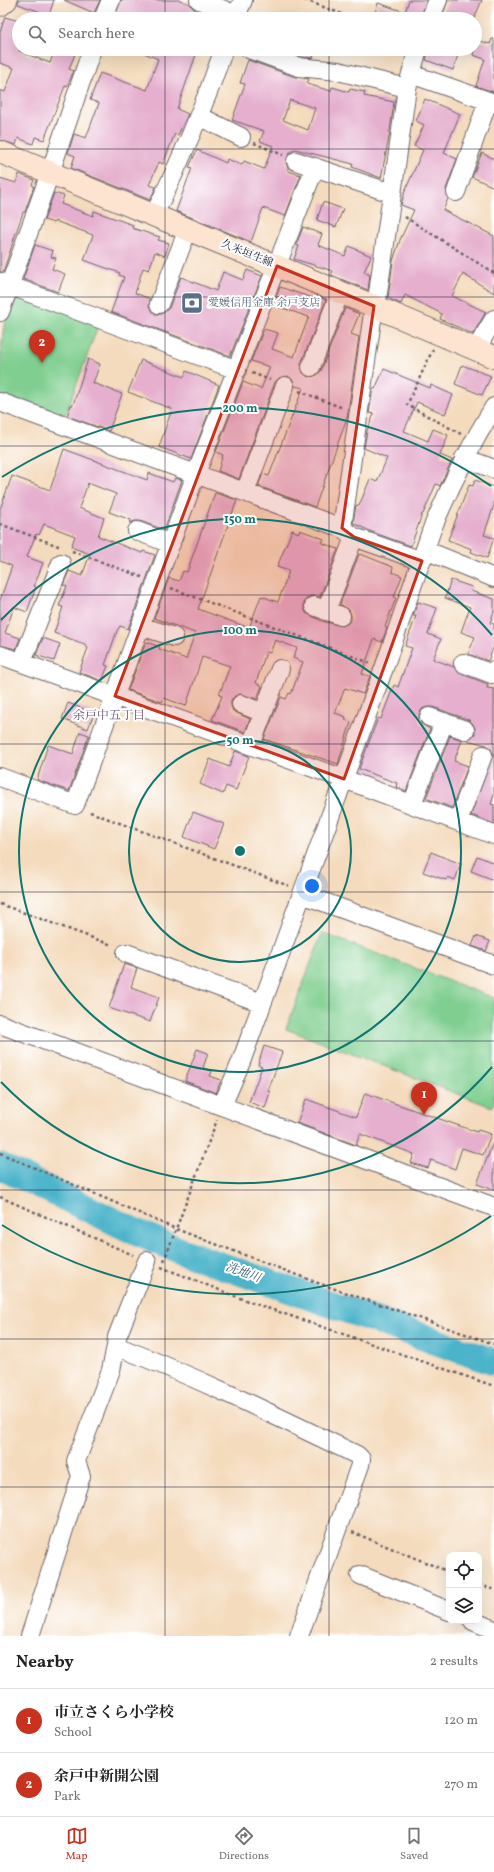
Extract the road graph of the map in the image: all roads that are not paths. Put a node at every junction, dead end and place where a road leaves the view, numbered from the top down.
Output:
1 (6, 0) edge
2 (111, 0) edge
3 (199, 0) edge
4 (438, 0) edge
5 (0, 5) edge
6 (239, 11) edge
7 (107, 12) edge
8 (433, 12) edge
9 (90, 56) edge
10 (221, 56) edge
11 (269, 56) edge
12 (416, 56) edge
13 (409, 81) junction
14 (491, 102) edge
15 (199, 116) junction
16 (241, 137) road end
17 (0, 152) edge
18 (296, 161) road end
19 (315, 167) junction
20 (50, 173) junction
21 (456, 192) dead end
22 (390, 200) junction
23 (154, 215) junction
24 (188, 229) junction
25 (277, 266) junction
26 (5, 284) edge
27 (340, 292) junction
28 (159, 304) dead end
29 (375, 306) junction
30 (0, 312) edge
31 (494, 319) edge
32 (485, 353) edge
33 (311, 367) dead end
34 (237, 370) junction
35 (285, 386) dead end
36 (0, 402) edge
37 (494, 407) edge
38 (464, 458) junction
39 (494, 469) edge
40 (196, 474) junction
41 (245, 492) junction
42 (137, 531) dead end
43 (348, 533) junction
44 (171, 544) junction
45 (423, 555) junction
46 (61, 563) dead end
47 (494, 578) edge
48 (327, 611) dead end
49 (141, 626) junction
50 (174, 637) dead end
51 (0, 655) edge
52 (22, 662) junction
53 (463, 663) dead end
54 (280, 669) dead end
55 (494, 670) edge
56 (115, 696) junction
57 (241, 704) dead end
58 (263, 713) junction
59 (465, 730) dead end
60 (251, 745) junction
61 (482, 754) edge
62 (0, 777) edge
63 (344, 778) junction
64 (412, 804) junction
65 (458, 821) junction
66 (494, 835) edge
67 (302, 892) junction
68 (126, 953) road end
69 (494, 965) edge
70 (262, 1003) junction
71 (0, 1024) edge
72 (222, 1106) junction
73 (494, 1207) edge
74 (155, 1263) road end
75 (116, 1346) junction
76 (360, 1575) dead end
77 (446, 1610) edge
78 (480, 1624) edge
79 (494, 1630) edge
80 (30, 1636) edge
81 (299, 1636) edge

1 - 5 main road
2 - 7 street
3 - 6 street
4 - 8 street
9 - 20 street
10 - 15 street
11 - 13 street
12 - 13 street
13 - 14 street
13 - 22 street
14 - 21 street
15 - 16 street
15 - 23 street
17 - 20 main road, 久米垣生線
18 - 19 street
19 - 22 street
19 - 25 street
20 - 23 main road, 久米垣生線
20 - 26 street
22 - 29 street
23 - 24 main road, 久米垣生線
24 - 25 main road, 久米垣生線
24 - 28 street
25 - 27 main road, 久米垣生線
25 - 34 street
26 - 30 street
26 - 34 street
27 - 29 main road, 久米垣生線
27 - 33 street
29 - 32 main road, 久米垣生線
29 - 43 street
31 - 32 street
34 - 40 street
35 - 41 street
36 - 40 street
37 - 38 street
38 - 39 street
38 - 45 street
40 - 41 street
40 - 44 street
41 - 43 street
42 - 44 street
43 - 45 street
43 - 48 street
44 - 49 street
45 - 47 street
45 - 63 street
46 - 52 street
49 - 50 street
49 - 56 street
51 - 52 street
52 - 56 street
53 - 55 street
54 - 58 street
56 - 60 street
56 - 62 street
57 - 58 street
58 - 60 street
59 - 64 street
60 - 63 street
61 - 65 street
63 - 64 street
63 - 67 street
64 - 65 street
65 - 66 street
67 - 69 street
67 - 70 street
68 - 70 street
70 - 72 street
71 - 72 street
72 - 73 street
74 - 75 street
75 - 80 street
75 - 81 street
76 - 77 street
78 - 79 street

